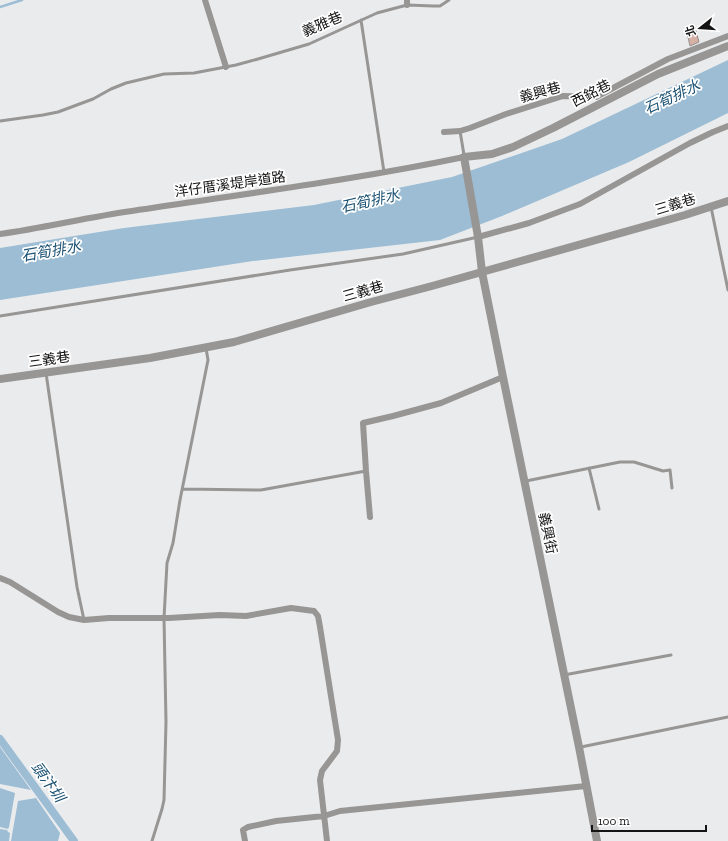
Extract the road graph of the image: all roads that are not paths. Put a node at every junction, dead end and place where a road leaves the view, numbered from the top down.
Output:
1 (206, 0) edge
2 (449, 0) edge
3 (407, 2) edge
4 (361, 20) junction
5 (728, 36) edge
6 (728, 46) edge
7 (226, 66) junction
8 (0, 121) edge
9 (728, 126) edge
10 (460, 131) junction
11 (444, 132) dead end
12 (464, 157) junction
13 (384, 172) junction
14 (728, 201) edge
15 (711, 206) junction
16 (0, 234) edge
17 (477, 234) junction
18 (482, 272) junction
19 (728, 290) edge
20 (0, 316) edge
21 (206, 348) junction
22 (46, 373) junction
23 (503, 377) junction
24 (0, 379) edge
25 (589, 468) junction
26 (366, 471) junction
27 (524, 481) junction
28 (672, 488) dead end
29 (183, 489) junction
30 (599, 509) dead end
31 (370, 517) dead end
32 (0, 578) edge
33 (164, 618) junction
34 (84, 620) junction
35 (671, 655) dead end
36 (564, 674) junction
37 (728, 717) edge
38 (579, 747) junction
39 (586, 786) junction
40 (324, 816) junction
41 (152, 841) edge
42 (245, 841) edge
43 (327, 841) edge
44 (597, 841) edge

1 - 7 street
2 - 3 lane, 義雅巷
3 - 4 lane, 義雅巷
4 - 7 lane, 義雅巷
4 - 13 lane
5 - 10 street, 義興巷
6 - 12 street, 西銘巷
7 - 8 lane, 義雅巷
9 - 17 street
10 - 11 street, 義興巷
10 - 12 lane
12 - 13 street, 洋仔厝溪堤岸道路
12 - 17 street, 義興街
13 - 16 street, 洋仔厝溪堤岸道路
14 - 15 street, 三義巷
15 - 18 street, 三義巷
15 - 19 lane
17 - 18 street, 義興街
17 - 20 lane
18 - 21 street, 三義巷
18 - 23 street, 義興街
21 - 22 street, 三義巷
21 - 29 lane
22 - 24 street, 三義巷
22 - 34 lane
23 - 26 street
23 - 27 street, 義興街
25 - 27 lane
25 - 28 lane
25 - 30 lane
26 - 29 lane
26 - 31 street
27 - 36 street, 義興街
29 - 33 lane
32 - 34 street
33 - 34 street
33 - 40 street
33 - 41 lane
35 - 36 lane
36 - 38 street, 義興街
37 - 38 lane
38 - 39 street, 義興街
39 - 40 street
39 - 44 street, 義興街
40 - 42 street
40 - 43 street

